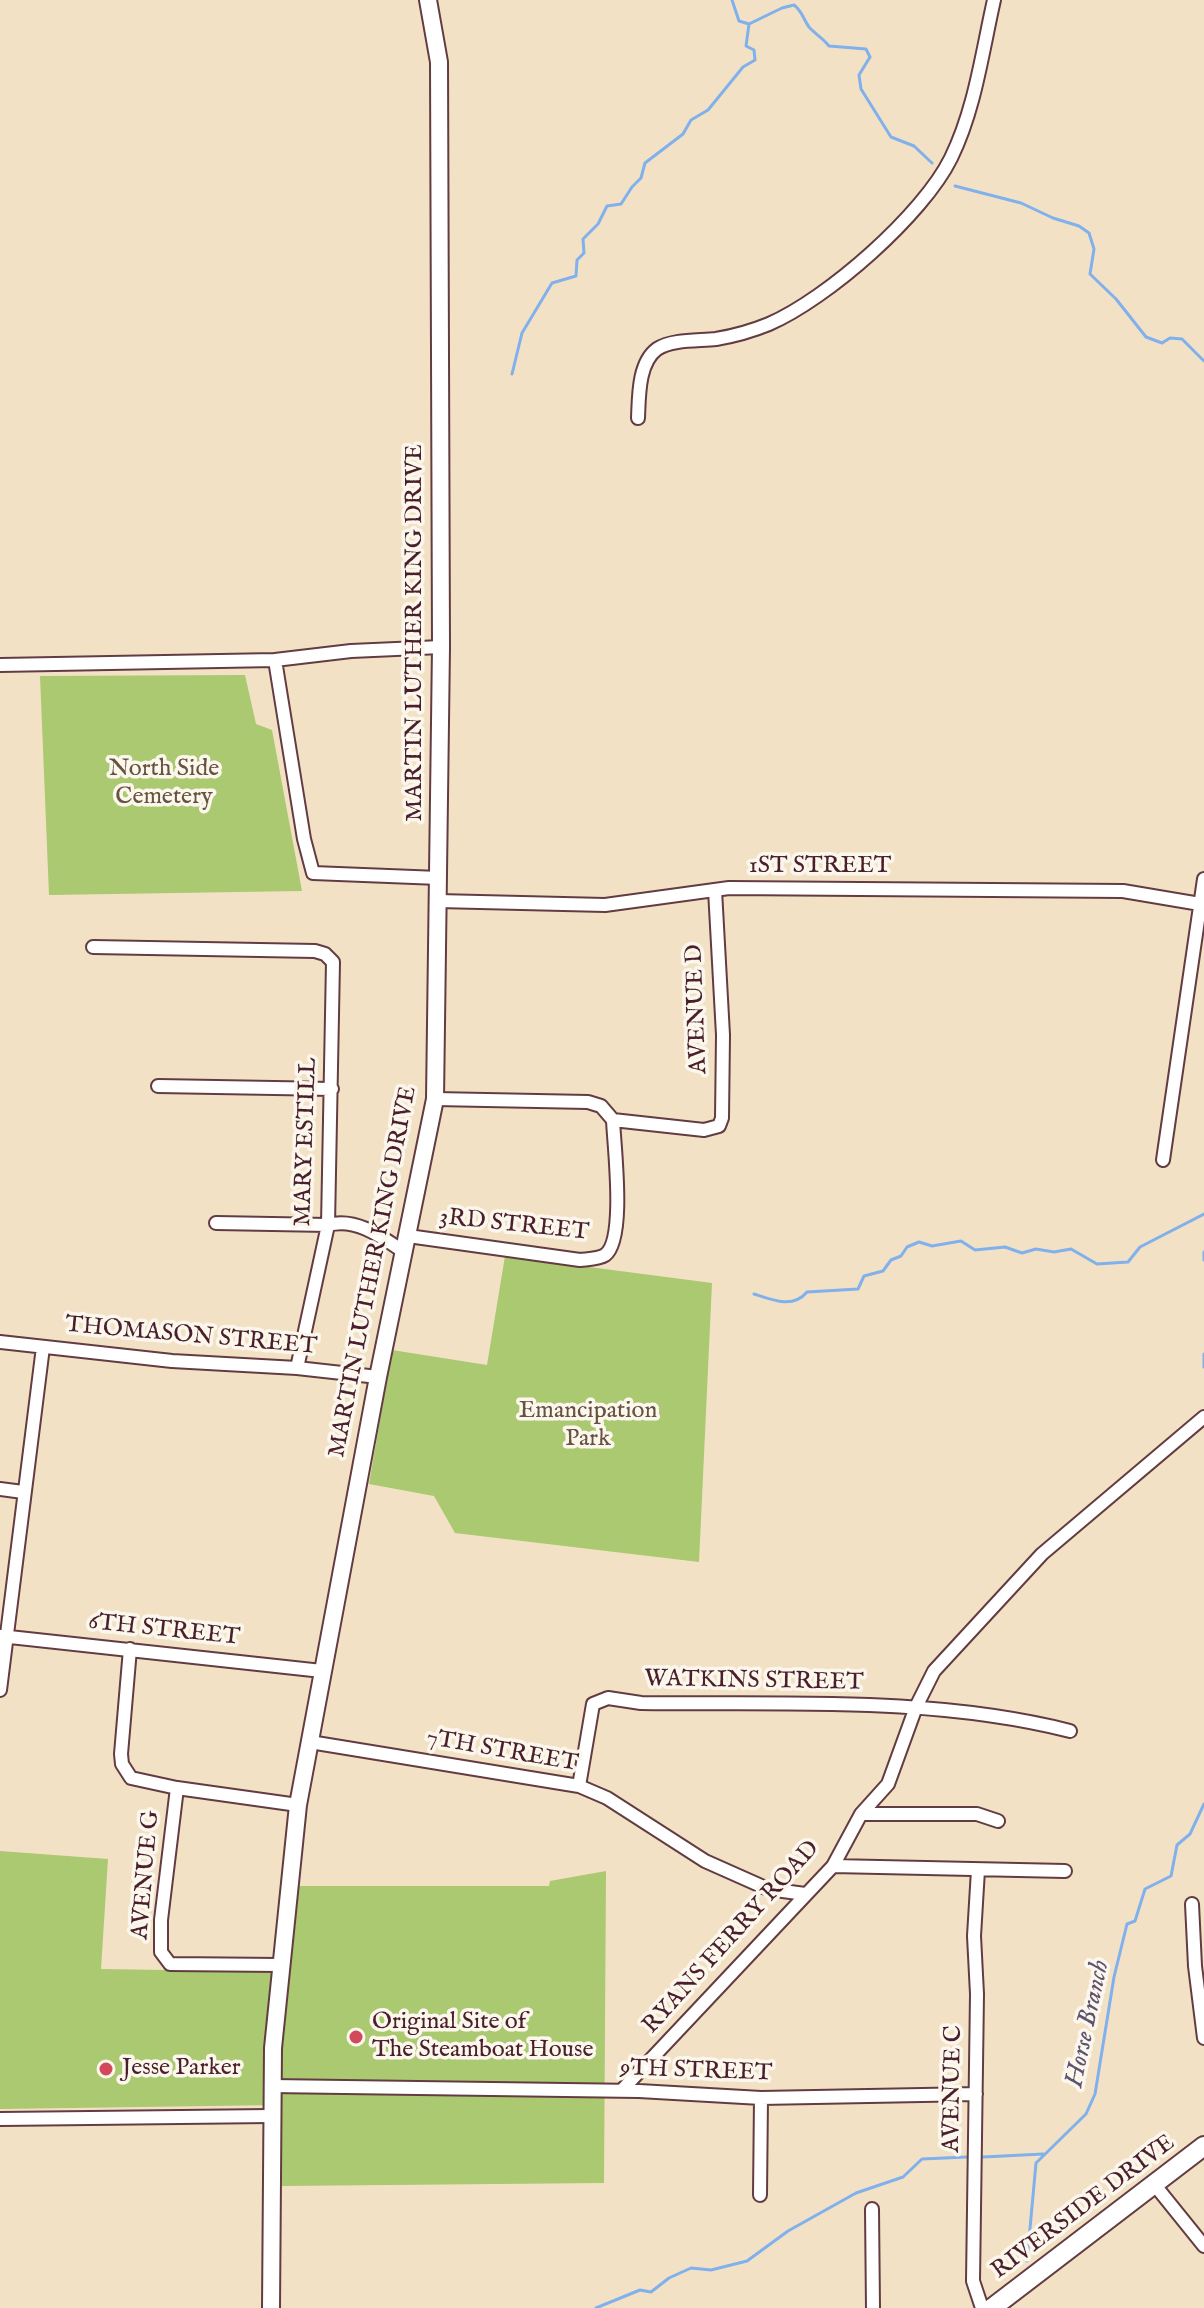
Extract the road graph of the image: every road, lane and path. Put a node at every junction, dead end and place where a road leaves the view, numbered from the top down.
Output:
1 (428, 0) edge
2 (994, 0) edge
3 (638, 418) dead end
4 (441, 647) junction
5 (275, 660) junction
6 (0, 665) edge
7 (439, 878) junction
8 (1204, 879) edge
9 (715, 890) junction
10 (438, 901) junction
11 (1200, 904) junction
12 (93, 947) dead end
13 (158, 1086) dead end
14 (332, 1089) junction
15 (435, 1099) junction
16 (613, 1120) junction
17 (1163, 1160) dead end
18 (216, 1223) dead end
19 (328, 1225) junction
20 (406, 1244) junction
21 (0, 1342) edge
22 (43, 1347) junction
23 (297, 1368) junction
24 (378, 1377) junction
25 (1204, 1417) edge
26 (0, 1489) edge
27 (23, 1492) junction
28 (3, 1636) edge
29 (130, 1649) junction
30 (322, 1671) junction
31 (0, 1690) edge
32 (916, 1707) junction
33 (1070, 1731) dead end
34 (310, 1742) junction
35 (579, 1786) junction
36 (177, 1788) junction
37 (298, 1805) junction
38 (861, 1814) junction
39 (998, 1821) dead end
40 (833, 1866) junction
41 (978, 1870) junction
42 (1065, 1871) dead end
43 (805, 1894) junction
44 (1192, 1904) dead end
45 (280, 1965) junction
46 (1204, 2038) edge
47 (271, 2086) junction
48 (622, 2090) junction
49 (976, 2094) junction
50 (761, 2098) junction
51 (271, 2116) junction
52 (0, 2119) edge
53 (1204, 2146) edge
54 (1154, 2184) junction
55 (760, 2195) dead end
56 (872, 2209) dead end
57 (1204, 2246) edge
58 (271, 2308) edge
59 (873, 2308) edge
60 (982, 2308) edge
61 (992, 2308) edge

1 - 4 street, MARTIN LUTHER KING DRIVE
2 - 3 street
4 - 5 street
4 - 7 street, MARTIN LUTHER KING DRIVE
5 - 6 street
5 - 7 street
7 - 10 street, MARTIN LUTHER KING DRIVE
8 - 11 street
9 - 10 street, 1ST STREET
9 - 11 street, 1ST STREET
9 - 16 street, AVENUE D
10 - 15 street, MARTIN LUTHER KING DRIVE
11 - 17 street
12 - 14 street, MARY ESTILL
13 - 14 street
14 - 19 street, MARY ESTILL
15 - 16 street
15 - 20 street, MARTIN LUTHER KING DRIVE
16 - 20 street, 3RD STREET
18 - 19 street
19 - 20 street
19 - 23 street, MARY ESTILL
20 - 24 street, MARTIN LUTHER KING DRIVE
21 - 22 street, THOMASON STREET
22 - 23 street, THOMASON STREET
22 - 27 street
23 - 24 street, THOMASON STREET
24 - 30 street, MARTIN LUTHER KING DRIVE
25 - 32 street, RYANS FERRY ROAD
26 - 27 street
27 - 28 street
28 - 29 street, 6TH STREET
28 - 31 street
29 - 30 street, 6TH STREET
29 - 36 street
30 - 34 street, MARTIN LUTHER KING DRIVE
32 - 33 street, WATKINS STREET
32 - 35 street, WATKINS STREET
32 - 38 street, RYANS FERRY ROAD
34 - 35 street, 7TH STREET
34 - 37 street, MARTIN LUTHER KING DRIVE
35 - 43 street, 7TH STREET
36 - 37 street
36 - 45 street, AVENUE G
37 - 45 street, MARTIN LUTHER KING DRIVE
38 - 39 street
38 - 40 street, RYANS FERRY ROAD
40 - 41 street
40 - 43 street, RYANS FERRY ROAD
41 - 42 street
41 - 49 street, AVENUE C
43 - 48 street, RYANS FERRY ROAD
44 - 46 street
45 - 47 street, MARTIN LUTHER KING DRIVE
47 - 48 street, 9TH STREET
47 - 51 street, MARTIN LUTHER KING DRIVE
48 - 50 street, 9TH STREET
49 - 50 street, 9TH STREET
49 - 60 street, AVENUE C
50 - 55 street
51 - 52 street
51 - 58 street, MARTIN LUTHER KING DRIVE
53 - 54 main road, RIVERSIDE DRIVE
54 - 57 street
54 - 61 main road, RIVERSIDE DRIVE
56 - 59 street

